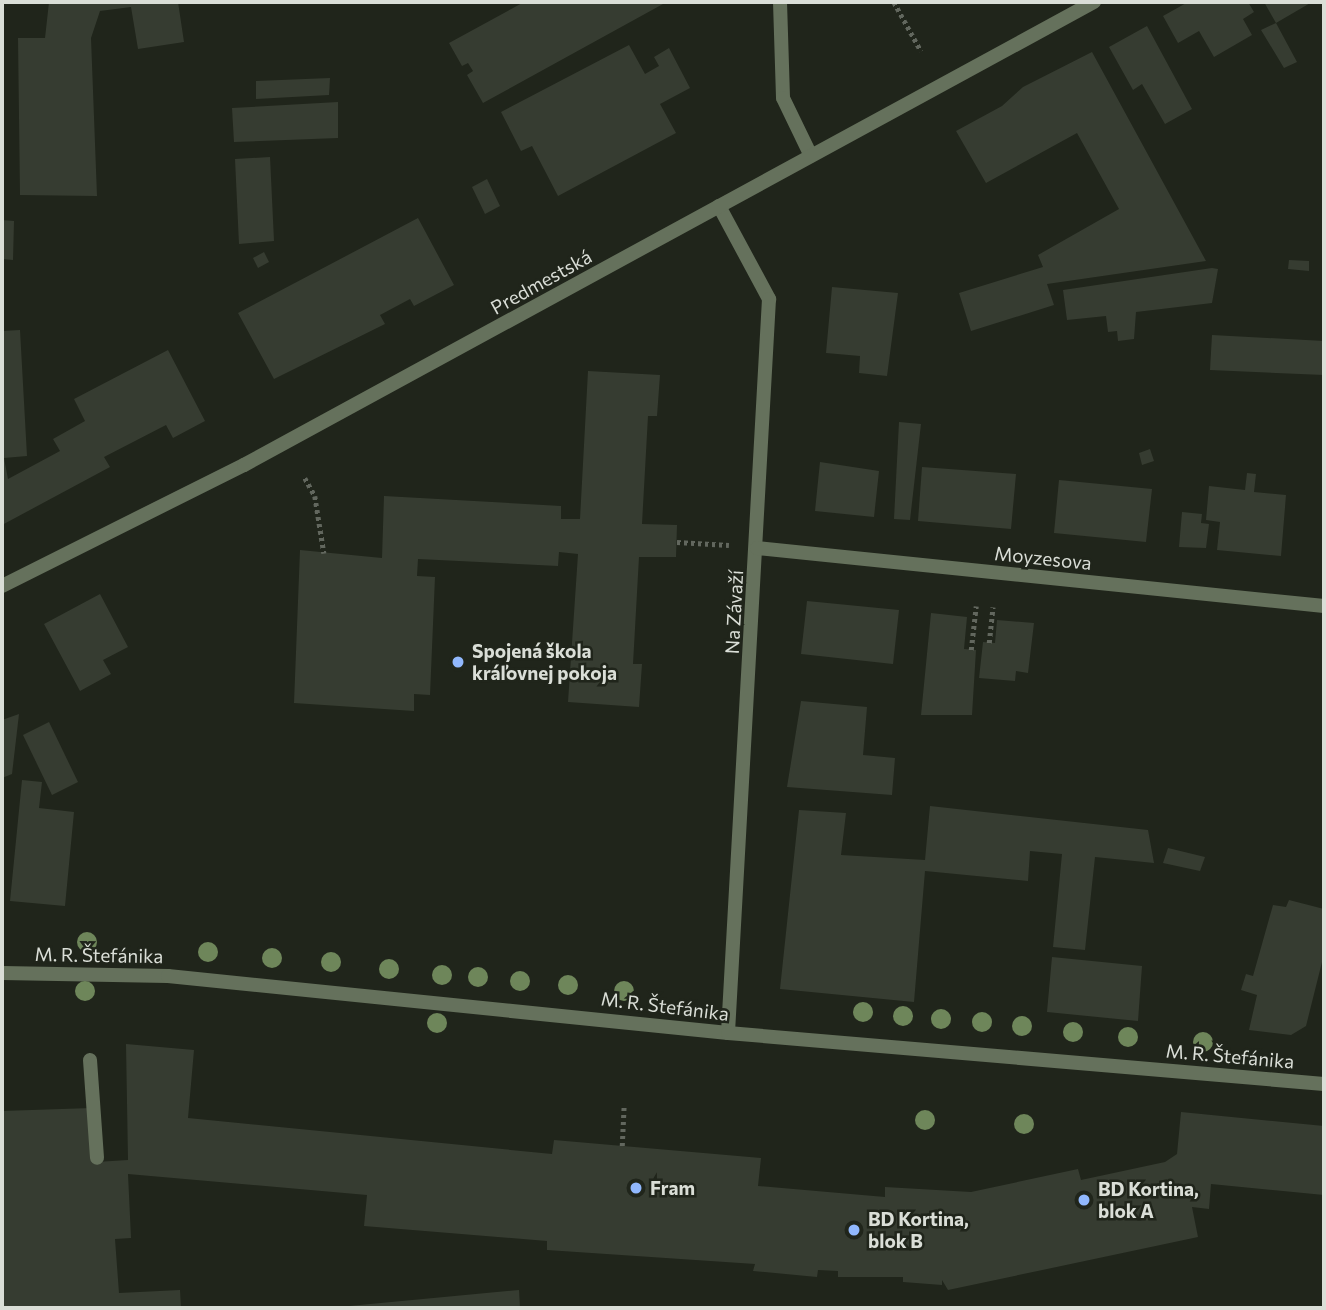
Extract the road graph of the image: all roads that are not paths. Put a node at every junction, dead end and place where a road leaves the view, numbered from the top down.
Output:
1 (780, 2) edge
2 (1094, 2) edge
3 (811, 156) junction
4 (719, 206) junction
5 (757, 548) junction
6 (2, 586) edge
7 (1324, 606) edge
8 (2, 973) edge
9 (728, 1033) junction
10 (90, 1060) dead end
11 (1324, 1084) edge
12 (97, 1157) dead end

1 - 3 street
2 - 3 street, Predmestská
3 - 4 street, Predmestská
4 - 5 street, Na Závaží
4 - 6 street, Predmestská
5 - 7 street, Moyzesova
5 - 9 street, Na Závaží
8 - 9 street, M. R. Štefánika
9 - 11 street, M. R. Štefánika
10 - 12 street

